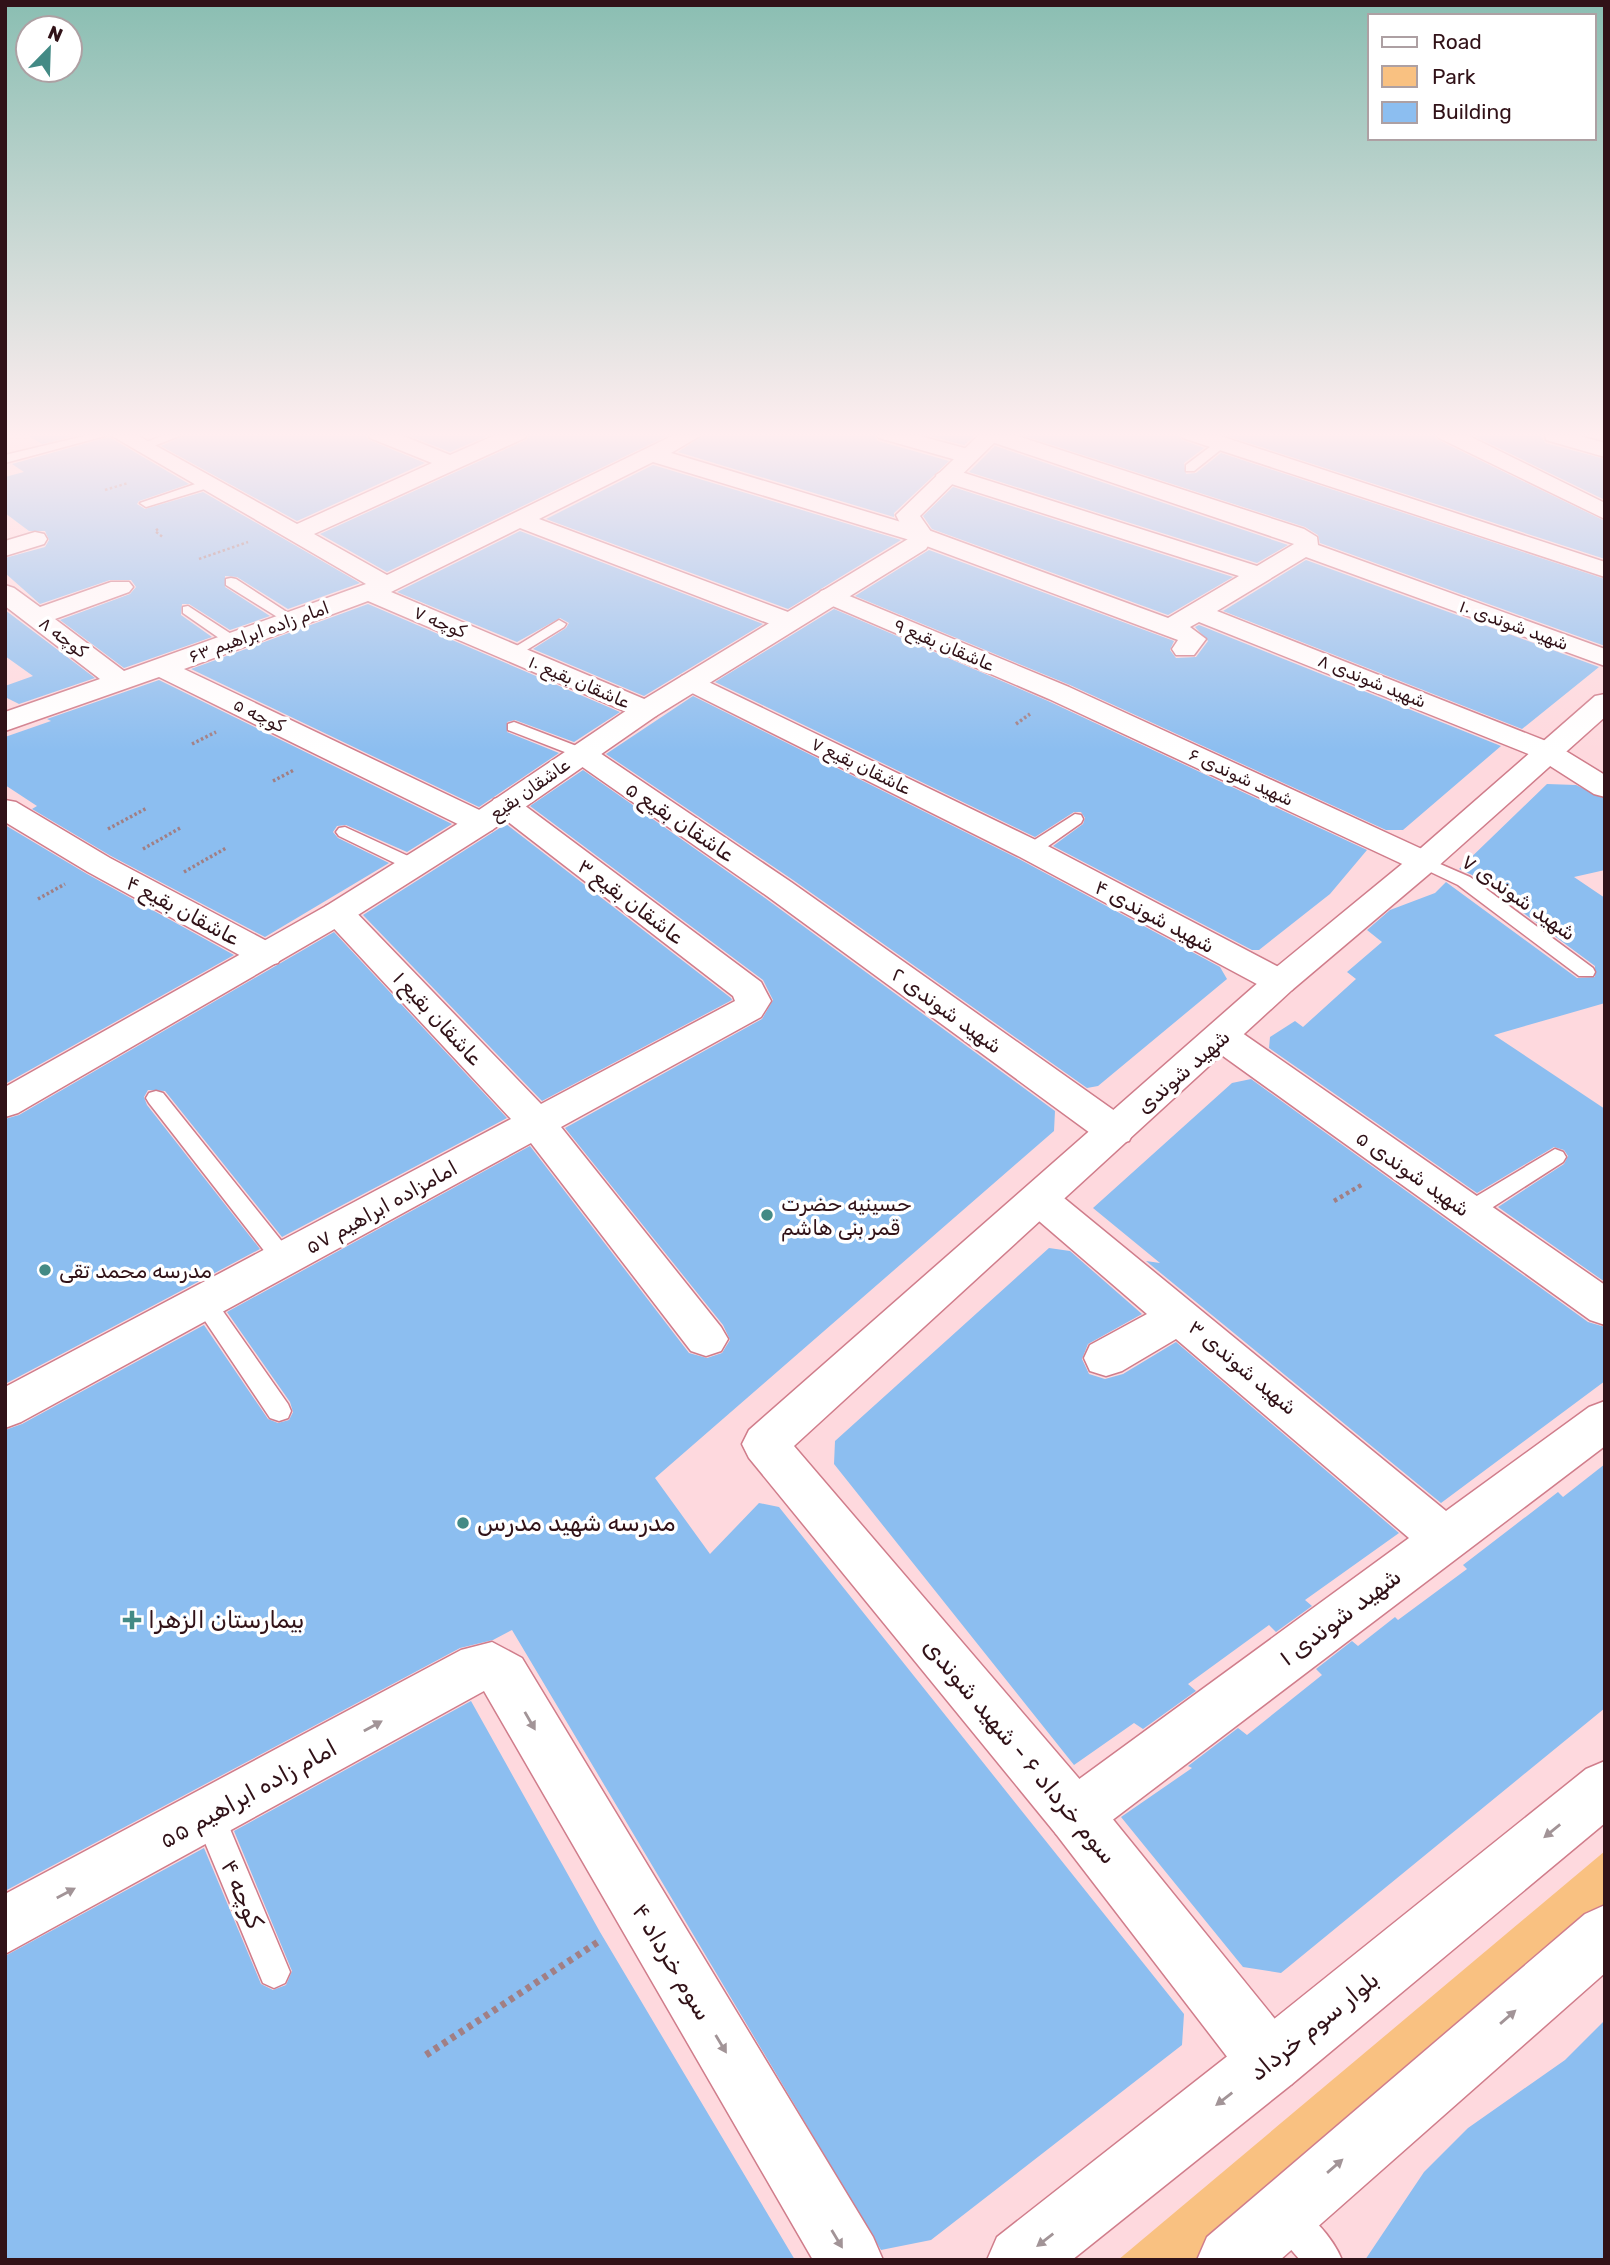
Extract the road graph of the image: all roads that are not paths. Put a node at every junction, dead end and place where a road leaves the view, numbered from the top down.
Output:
1 (35, 539) dead end
2 (302, 539) edge
3 (480, 539) edge
4 (571, 539) edge
5 (920, 539) edge
6 (929, 539) edge
7 (1160, 539) edge
8 (1300, 539) edge
9 (1516, 539) edge
10 (1306, 545) junction
11 (5, 549) edge
12 (1605, 570) edge
13 (1260, 575) junction
14 (231, 582) dead end
15 (120, 587) dead end
16 (376, 588) junction
17 (5, 593) edge
18 (830, 596) junction
19 (188, 610) dead end
20 (1197, 612) junction
21 (36, 617) junction
22 (292, 620) junction
23 (787, 621) junction
24 (559, 624) dead end
25 (234, 642) junction
26 (512, 653) junction
27 (1605, 658) edge
28 (161, 668) junction
29 (121, 681) junction
30 (692, 682) junction
31 (1059, 693) joint
32 (1605, 702) edge
33 (646, 710) junction
34 (5, 722) edge
35 (514, 727) dead end
36 (1546, 751) junction
37 (581, 753) junction
38 (1605, 788) edge
39 (5, 809) edge
40 (493, 814) junction
41 (1075, 819) dead end
42 (345, 832) dead end
43 (1031, 850) junction
44 (1424, 862) junction
45 (413, 865) junction
46 (779, 889) joint
47 (338, 913) junction
48 (266, 955) junction
49 (1586, 972) dead end
50 (1280, 982) junction
51 (753, 1000) joint
52 (1222, 1037) junction
53 (156, 1098) dead end
54 (5, 1104) edge
55 (537, 1123) junction
56 (1115, 1131) junction
57 (1555, 1157) dead end
58 (1039, 1199) junction
59 (1468, 1212) junction
60 (284, 1260) junction
61 (205, 1303) junction
62 (1605, 1308) edge
63 (1181, 1315) junction
64 (706, 1339) dead end
65 (1106, 1358) dead end
66 (5, 1409) edge
67 (279, 1411) dead end
68 (1605, 1420) edge
69 (765, 1444) joint
70 (1445, 1539) junction
71 (492, 1666) joint
72 (1605, 1787) edge
73 (1075, 1815) junction
74 (209, 1816) junction
75 (5, 1924) edge
76 (1605, 1934) edge
77 (274, 1972) dead end
78 (1270, 2062) junction
79 (1280, 2213) junction
80 (850, 2260) edge
81 (1020, 2260) edge
82 (1230, 2260) edge
83 (1324, 2260) edge

1 - 11 street
2 - 16 street, کوچه ۷
3 - 16 street, امام زاده ابراهیم ۶۳
4 - 23 street
5 - 18 street, عاشقان بقیع
6 - 20 street
7 - 13 street
8 - 10 street, شهید شوندی ۱۰
9 - 12 street
10 - 13 street
10 - 27 street, شهید شوندی ۱۰
13 - 20 street
14 - 22 lane
15 - 21 street
16 - 22 street, امام زاده ابراهیم ۶۳
16 - 26 street, کوچه ۷
17 - 21 street, کوچه ۸
18 - 23 street, عاشقان بقیع
18 - 31 street, عاشقان بقیع ۹
19 - 25 lane
20 - 36 street, شهید شوندی ۸
21 - 29 street, کوچه ۸
22 - 25 street, امام زاده ابراهیم ۶۳
23 - 30 street, عاشقان بقیع
24 - 26 lane
25 - 28 street, امام زاده ابراهیم ۶۳
26 - 33 street, عاشقان بقیع ۱۰
28 - 29 street, امام زاده ابراهیم ۶۳
28 - 40 street, کوچه ۵
29 - 34 street, امام زاده ابراهیم ۶۳
30 - 33 street, عاشقان بقیع
30 - 43 street, عاشقان بقیع ۷
31 - 44 street, شهید شوندی ۶
32 - 36 street, شهید شوندی
33 - 37 street, عاشقان بقیع
35 - 37 lane
36 - 38 street, شهید شوندی ۸
36 - 44 street, شهید شوندی
37 - 40 street, عاشقان بقیع
37 - 46 street, عاشقان بقیع ۵
39 - 48 street, عاشقان بقیع ۴
40 - 45 street, عاشقان بقیع
40 - 51 street, عاشقان بقیع ۳
41 - 43 lane
42 - 45 lane
43 - 50 street, شهید شوندی ۴
44 - 49 lane, شهید شوندی ۷
44 - 50 street, شهید شوندی
45 - 47 street, عاشقان بقیع
46 - 56 street, شهید شوندی ۲
47 - 48 street, عاشقان بقیع
47 - 55 street, عاشقان بقیع ۱
48 - 54 street, عاشقان بقیع
50 - 52 street, شهید شوندی
51 - 55 street, امامزاده ابراهیم ۵۷
52 - 56 street, شهید شوندی
52 - 59 street, شهید شوندی ۵
53 - 60 lane
55 - 60 street, امامزاده ابراهیم ۵۷
55 - 64 street, عاشقان بقیع ۱
56 - 58 street, شهید شوندی
57 - 59 lane
58 - 63 street, شهید شوندی ۳
58 - 69 street, شهید شوندی
59 - 62 street, شهید شوندی ۵
60 - 61 street, امامزاده ابراهیم ۵۷
61 - 66 street, امامزاده ابراهیم ۵۷
61 - 67 lane
63 - 65 street
63 - 70 street, شهید شوندی ۳
68 - 70 street, شهید شوندی ۱
69 - 73 street, سوم خرداد ۶ - شهید شوندی
70 - 73 street, شهید شوندی ۱
74 -> 71 street, امام زاده ابراهیم ۵۵
71 -> 80 street, سوم خرداد ۴
72 -> 78 street, بلوار سوم خرداد
73 - 78 street, سوم خرداد ۶ - شهید شوندی
75 -> 74 street, امام زاده ابراهیم ۵۵
74 - 77 lane, کوچه ۴
79 -> 76 street
78 -> 81 street, بلوار سوم خرداد
79 - 82 street
79 - 83 lane

